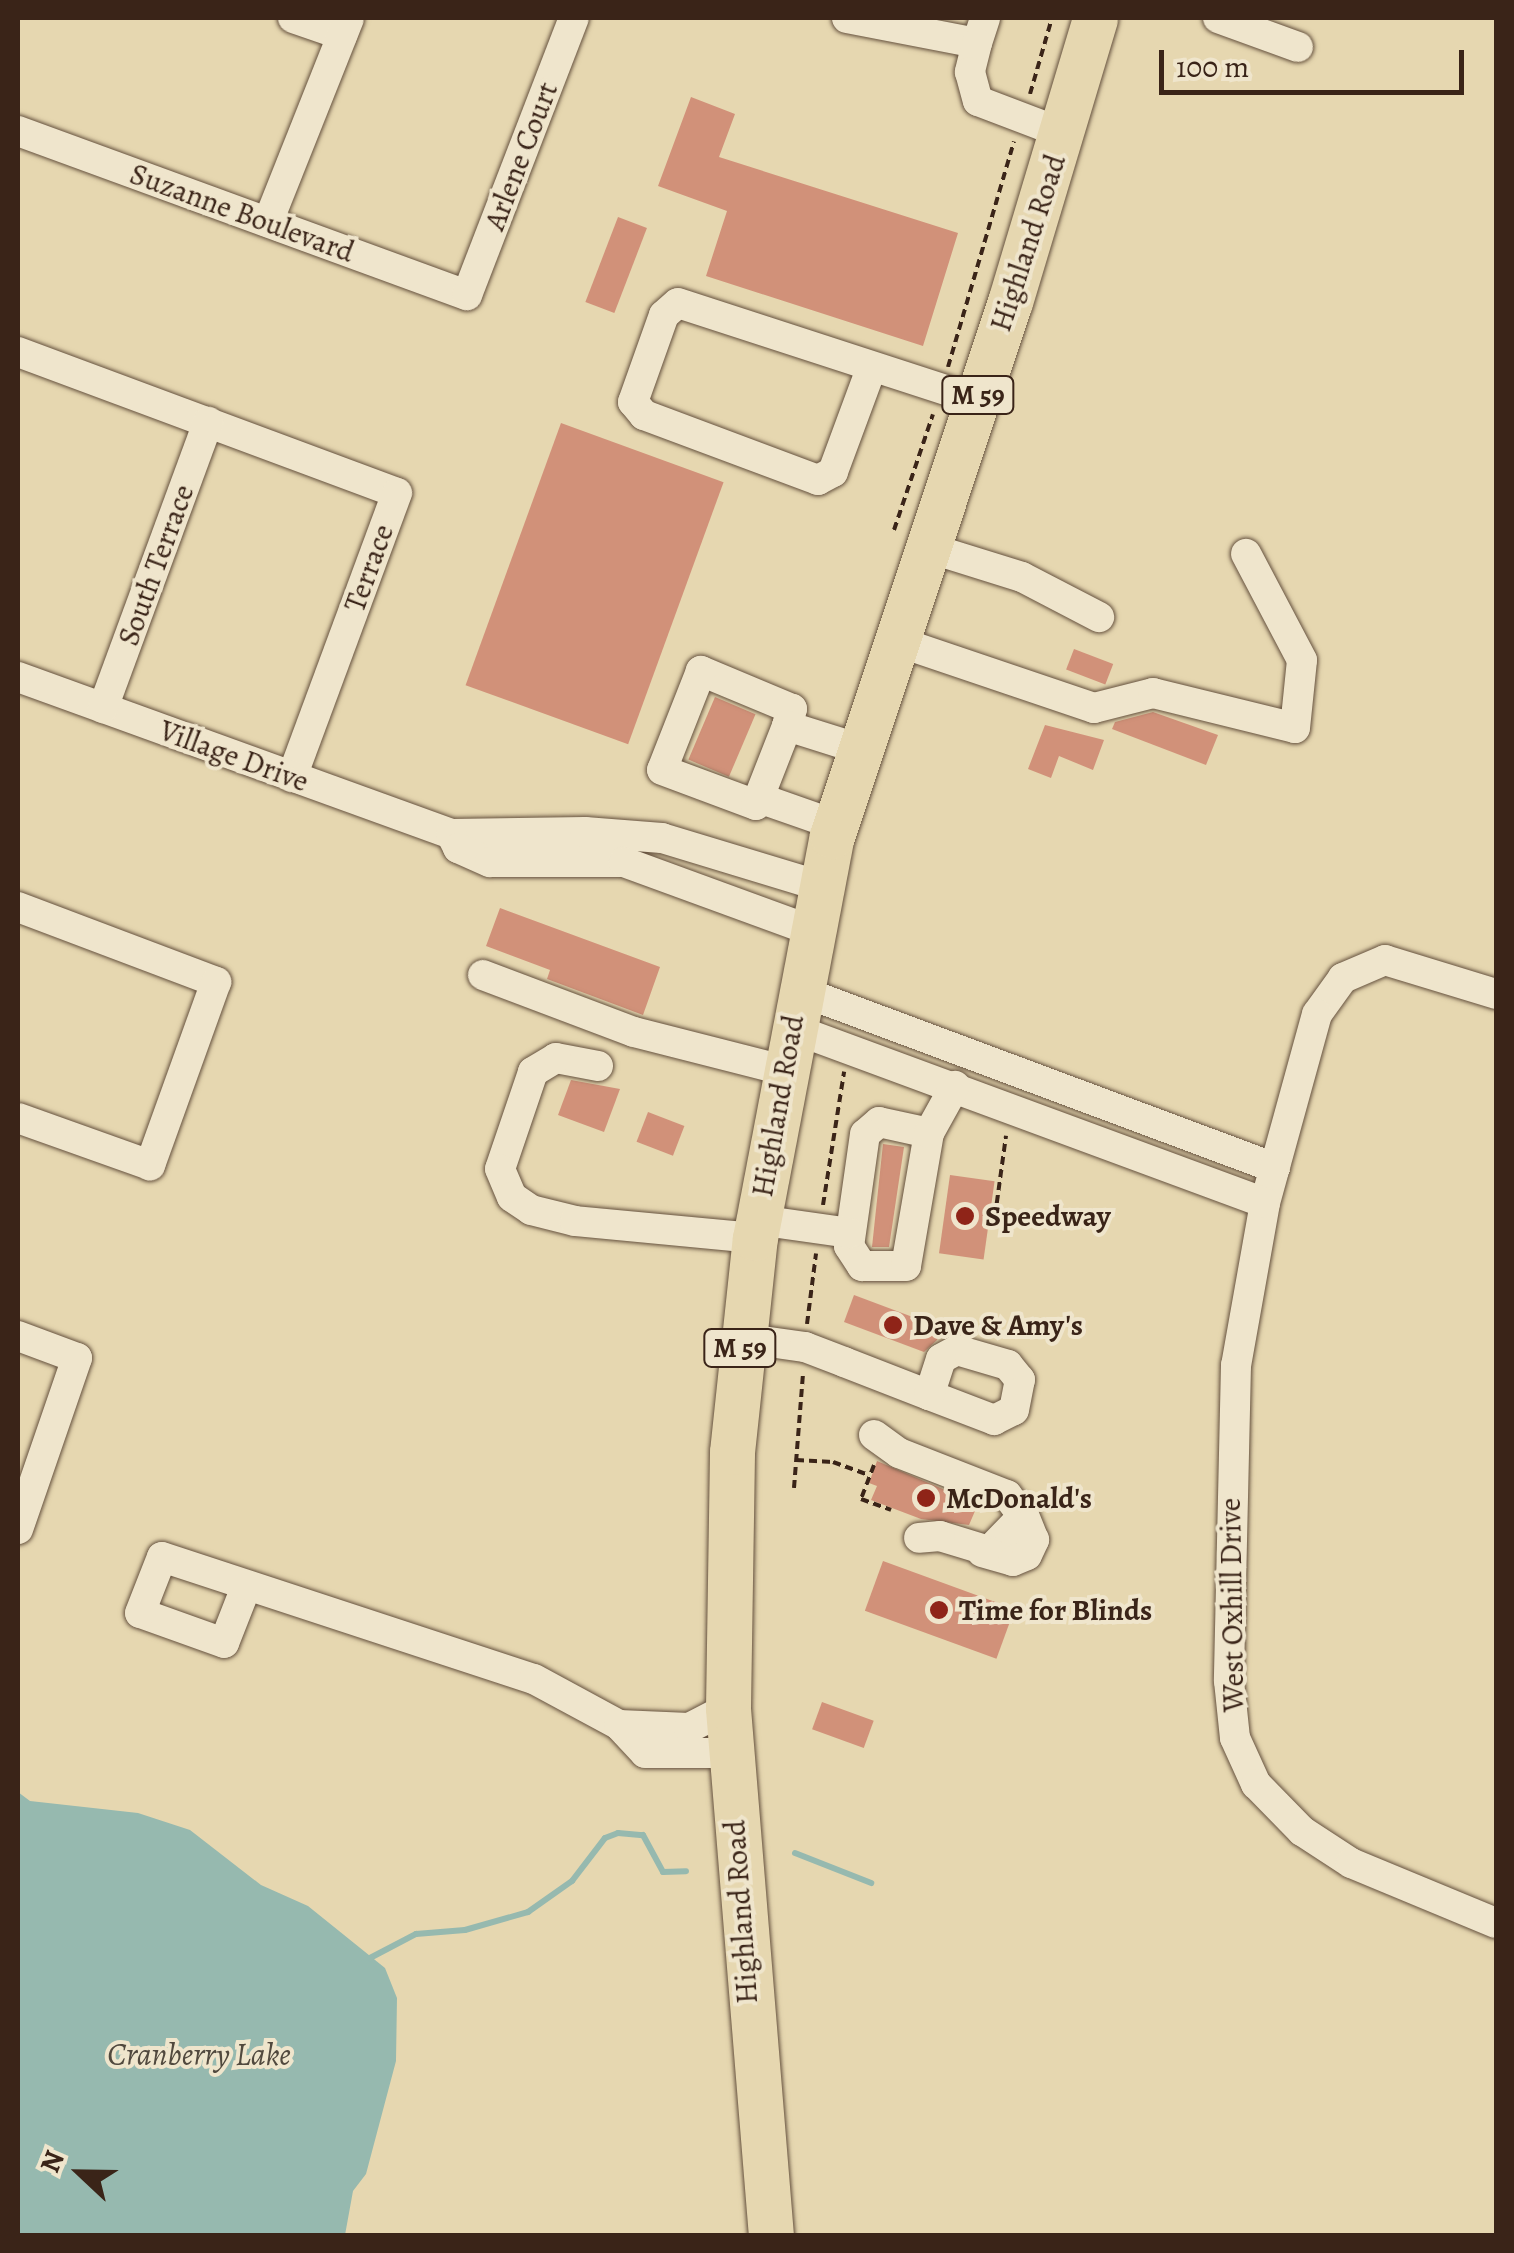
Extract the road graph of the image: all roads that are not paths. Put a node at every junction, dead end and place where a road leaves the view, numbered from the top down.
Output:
1 (293, 18) edge
2 (574, 18) edge
3 (847, 18) edge
4 (1095, 18) edge
5 (1218, 18) edge
6 (346, 26) edge
7 (981, 30) edge
8 (1298, 47) dead end
9 (1042, 126) junction
10 (18, 131) edge
11 (268, 222) junction
12 (466, 295) joint
13 (18, 354) edge
14 (871, 369) junction
15 (958, 394) junction
16 (208, 422) junction
17 (912, 539) junction
18 (1246, 554) dead end
19 (1098, 617) dead end
20 (896, 641) junction
21 (18, 678) edge
22 (104, 708) junction
23 (786, 726) junction
24 (860, 749) junction
25 (292, 777) junction
26 (759, 798) junction
27 (836, 825) junction
28 (451, 834) junction
29 (820, 886) junction
30 (18, 907) edge
31 (810, 930) junction
32 (483, 974) dead end
33 (1496, 994) edge
34 (791, 1029) junction
35 (972, 1055) junction
36 (598, 1066) dead end
37 (958, 1087) junction
38 (1056, 1087) junction
39 (18, 1118) edge
40 (1044, 1122) junction
41 (928, 1133) junction
42 (1275, 1168) junction
43 (1265, 1203) junction
44 (756, 1229) junction
45 (850, 1233) junction
46 (18, 1336) edge
47 (741, 1338) junction
48 (928, 1395) dead end
49 (876, 1445) road end
50 (18, 1529) edge
51 (919, 1538) dead end
52 (246, 1587) dead end
53 (728, 1708) junction
54 (619, 1725) junction
55 (730, 1753) junction
56 (1496, 1924) edge
57 (771, 2236) edge

1 - 6 street
2 - 12 street, Arlene Court
3 - 7 street
4 - 9 highway, Highland Road / M 59
5 - 8 street
6 - 11 street
7 - 9 street
9 - 15 highway, Highland Road / M 59
10 - 11 street, Suzanne Boulevard
11 - 12 street, Suzanne Boulevard
13 - 16 street
14 - 14 street
14 - 15 street
15 - 17 highway, Highland Road / M 59
16 - 22 street, South Terrace
16 - 25 street, Terrace
17 - 19 street
17 - 20 highway, Highland Road / M 59
18 - 20 street
20 - 24 highway, Highland Road / M 59
21 - 22 street, Village Drive
22 - 25 street, Village Drive
23 - 24 street
23 - 26 street
23 - 26 street
24 - 27 highway, Highland Road / M 59
25 - 28 street, Village Drive
26 - 27 street
27 - 29 highway, Highland Road / M 59
28 - 29 street, Village Drive
28 - 31 street, Village Drive
29 - 31 highway, Highland Road / M 59
30 - 39 street
31 - 34 highway, Highland Road / M 59
32 - 34 street
33 - 42 street, West Oxhill Drive
34 - 35 street
34 - 37 street
34 - 44 highway, Highland Road / M 59
35 - 37 street
35 - 38 street
36 - 44 street
37 - 40 street
37 - 41 street
38 - 40 street
38 - 42 street
40 - 43 street
41 - 45 street
41 - 45 street
42 - 43 street, West Oxhill Drive
43 - 56 street, West Oxhill Drive
44 - 45 street
44 - 47 highway, Highland Road / M 59
46 - 50 street
47 - 48 street
47 - 53 highway, Highland Road / M 59
49 - 51 street
52 - 54 street
53 - 54 street
53 - 55 highway, Highland Road / M 59
54 - 55 street
55 - 57 highway, Highland Road / M 59

